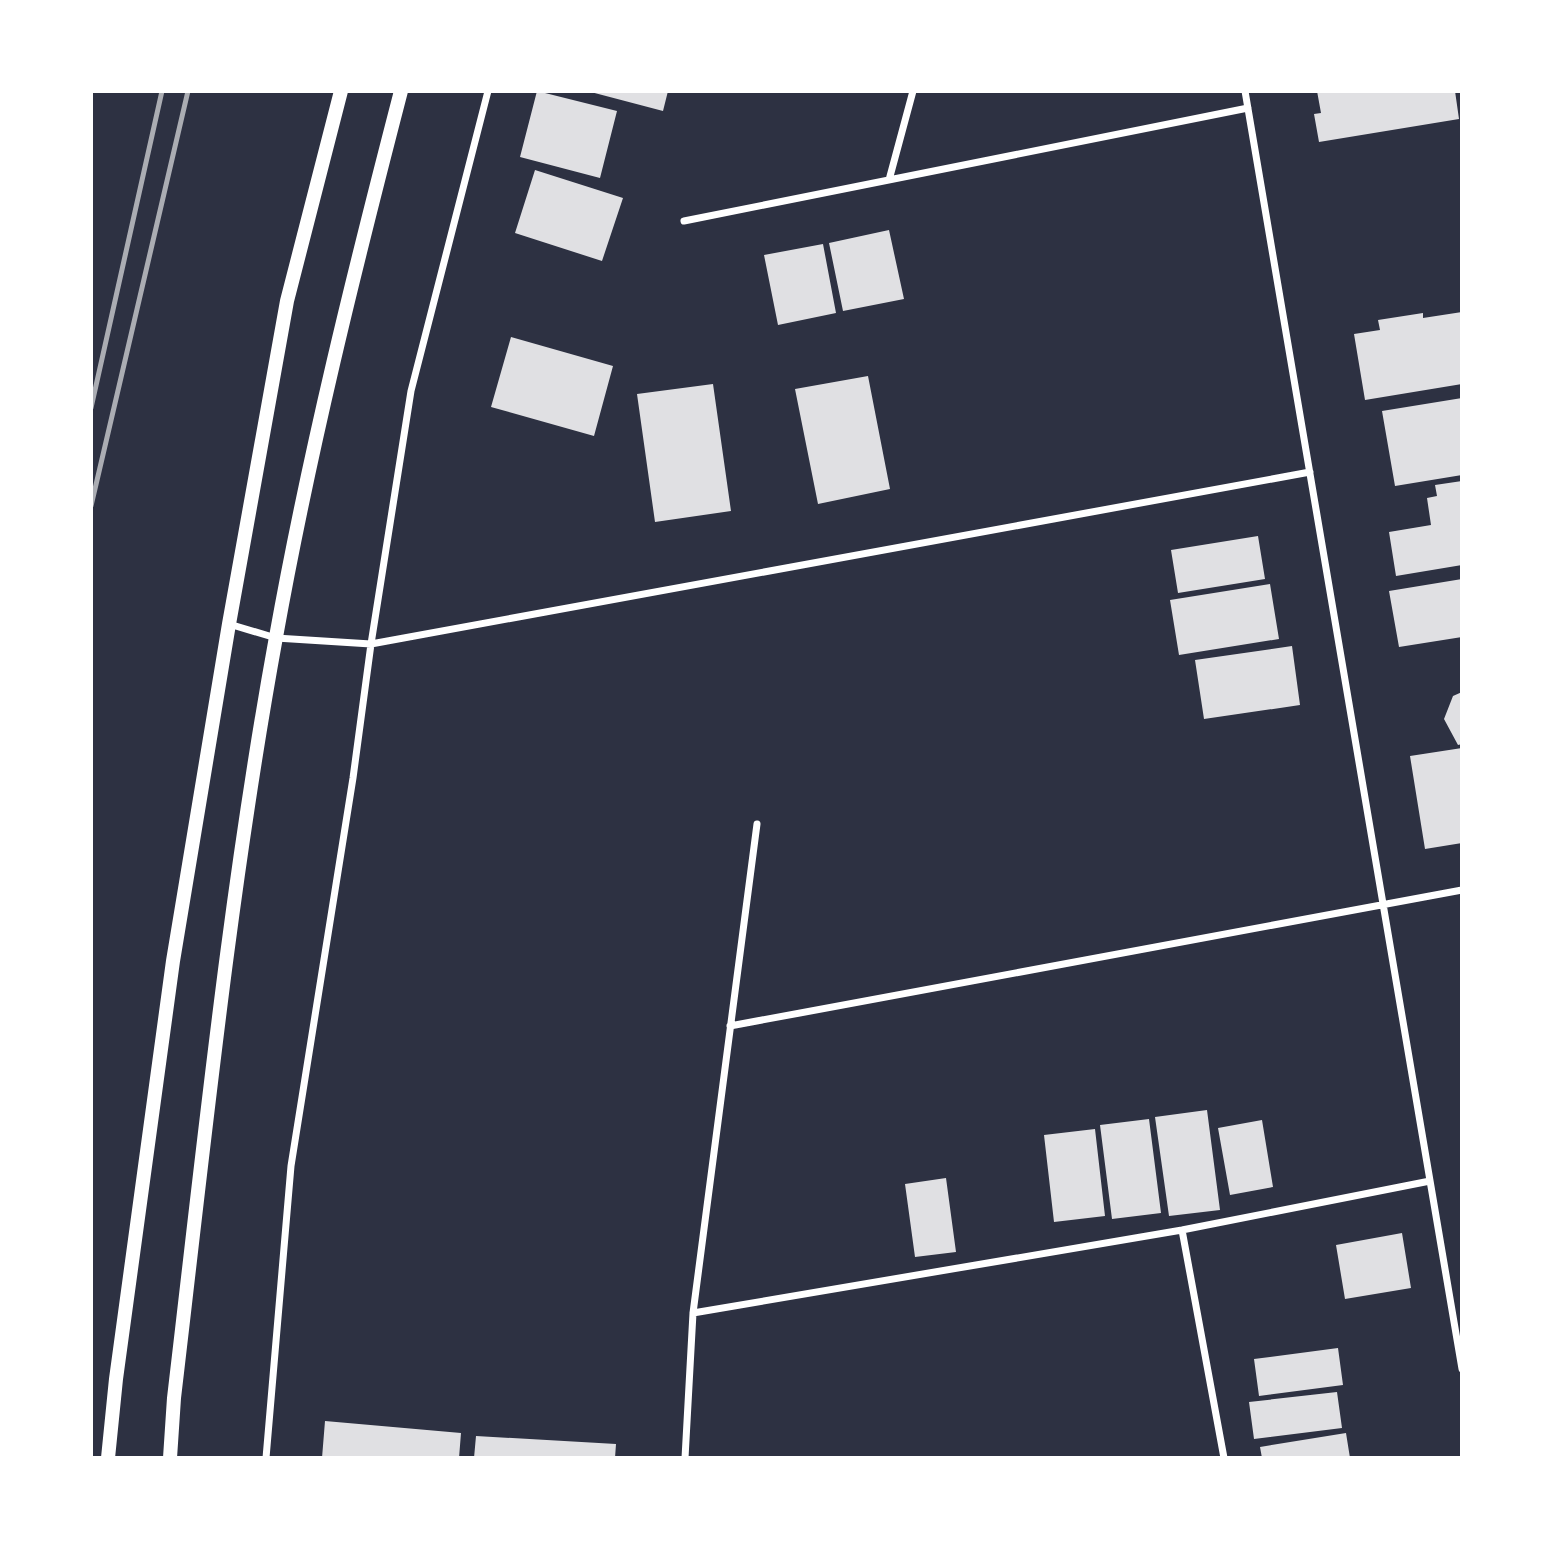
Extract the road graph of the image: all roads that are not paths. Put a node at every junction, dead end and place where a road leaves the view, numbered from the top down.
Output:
1 (341, 91) edge
2 (401, 91) edge
3 (488, 91) edge
4 (913, 91) edge
5 (1245, 91) edge
6 (1248, 108) junction
7 (889, 180) junction
8 (684, 221) dead end
9 (1310, 472) junction
10 (229, 624) junction
11 (276, 638) junction
12 (371, 644) junction
13 (757, 824) dead end
14 (1462, 890) edge
15 (1383, 905) junction
16 (730, 1026) junction
17 (1430, 1181) junction
18 (1182, 1230) junction
19 (693, 1312) junction
20 (1462, 1369) edge
21 (108, 1458) edge
22 (170, 1458) edge
23 (267, 1458) edge
24 (685, 1458) edge
25 (1224, 1458) edge

1 - 10 main road
2 - 11 main road
3 - 12 street
4 - 7 street
5 - 6 street
6 - 7 street
6 - 9 street
7 - 8 street
9 - 12 street
9 - 15 street
10 - 11 street
10 - 21 main road
11 - 12 street
11 - 22 main road
12 - 23 street
13 - 16 street
14 - 15 street
15 - 16 street
15 - 17 street
16 - 19 street
17 - 18 street
17 - 20 street
18 - 19 street
18 - 25 street
19 - 24 street

